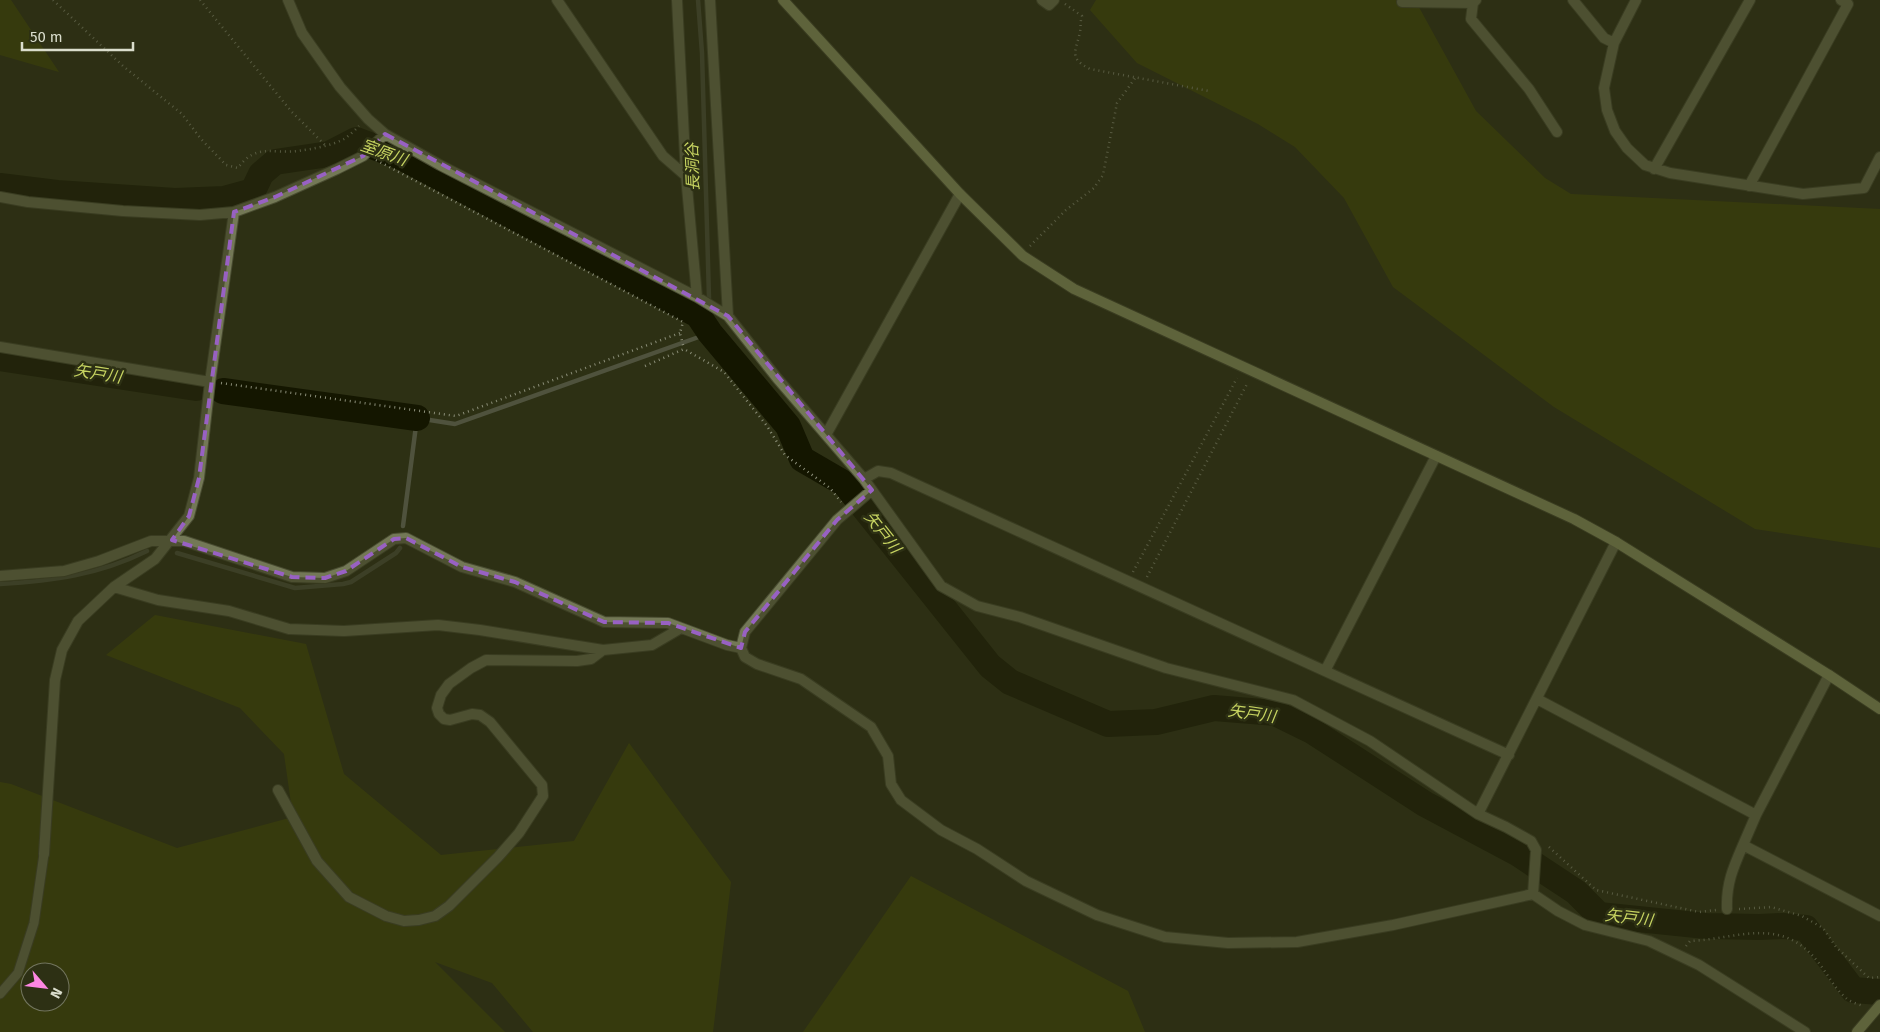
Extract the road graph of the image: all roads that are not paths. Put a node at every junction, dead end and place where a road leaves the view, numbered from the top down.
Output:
1 (288, 0) edge
2 (557, 0) edge
3 (677, 0) edge
4 (710, 0) edge
5 (782, 0) edge
6 (1042, 0) edge
7 (1054, 0) edge
8 (1573, 0) edge
9 (1636, 0) edge
10 (1750, 0) edge
11 (1841, 0) edge
12 (1475, 1) edge
13 (1402, 2) dead end
14 (1614, 43) junction
15 (1557, 132) dead end
16 (385, 134) junction
17 (1880, 157) edge
18 (1654, 168) junction
19 (686, 176) junction
20 (1749, 186) junction
21 (960, 194) junction
22 (0, 197) edge
23 (234, 212) junction
24 (697, 297) junction
25 (723, 313) junction
26 (0, 347) edge
27 (210, 382) junction
28 (827, 434) junction
29 (1436, 456) junction
30 (864, 479) junction
31 (872, 490) junction
32 (172, 540) junction
33 (1616, 542) junction
34 (0, 576) edge
35 (114, 587) junction
36 (681, 628) junction
37 (741, 648) junction
38 (602, 650) junction
39 (1325, 671) junction
40 (1829, 675) junction
41 (1537, 699) junction
42 (1880, 709) edge
43 (1509, 755) junction
44 (278, 790) dead end
45 (1478, 814) junction
46 (1756, 815) junction
47 (1743, 845) junction
48 (44, 854) joint
49 (1533, 894) junction
50 (1727, 909) road end
51 (1880, 916) edge
52 (0, 994) edge
53 (1878, 1007) edge
54 (1805, 1032) edge
55 (1857, 1032) edge

1 - 16 street
2 - 19 street
3 - 19 street
4 - 25 street
5 - 21 street
6 - 7 street
8 - 14 street
9 - 14 street
10 - 18 street
11 - 20 street
12 - 13 street
12 - 15 street
14 - 18 street
16 - 23 street
16 - 24 street
17 - 20 street
18 - 20 street
19 - 24 street
21 - 28 street
21 - 29 street
22 - 23 street
23 - 27 street
24 - 25 street
25 - 28 street
26 - 27 street
27 - 32 street
28 - 30 street
29 - 33 street
29 - 39 street
30 - 31 street
30 - 39 street
31 - 37 street
31 - 45 street
32 - 34 street
32 - 35 street
32 - 36 street
33 - 40 street
33 - 41 street
35 - 38 street
35 - 48 street
36 - 37 street
36 - 38 street
37 - 49 street
38 - 44 street
39 - 43 street
40 - 42 street
40 - 46 street
41 - 43 street
41 - 46 street
43 - 45 street
45 - 49 street
46 - 47 street
47 - 50 street
47 - 51 street
48 - 52 lane
49 - 54 street
53 - 55 street

